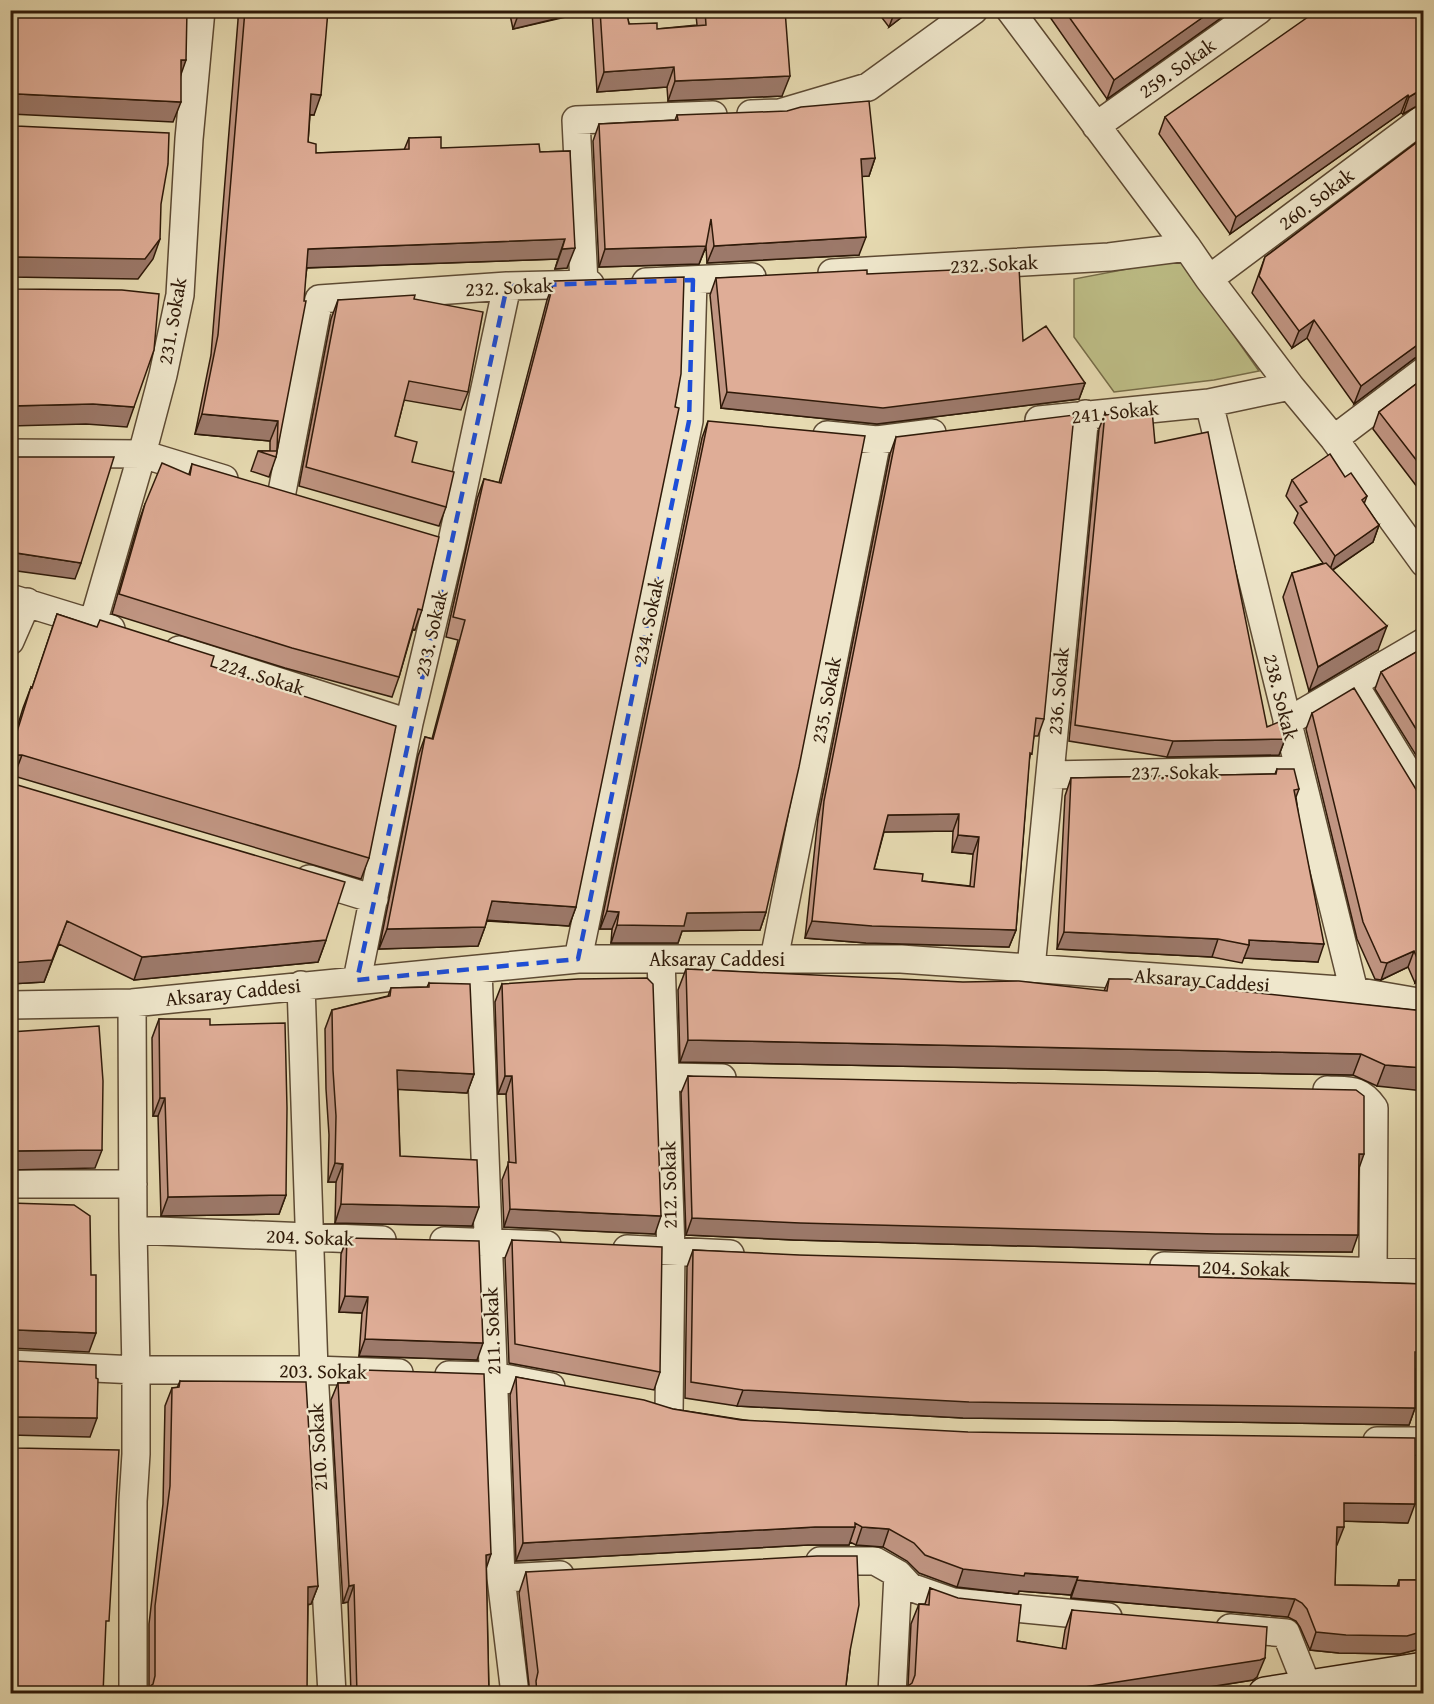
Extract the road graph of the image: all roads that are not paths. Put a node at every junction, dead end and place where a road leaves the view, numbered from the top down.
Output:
1 (201, 10) edge
2 (974, 10) edge
3 (1010, 10) edge
4 (1259, 10) edge
5 (1424, 118) edge
6 (1096, 126) junction
7 (1187, 247) junction
8 (812, 274) edge
9 (776, 276) edge
10 (1209, 279) junction
11 (693, 280) junction
12 (584, 284) junction
13 (507, 286) junction
14 (1424, 371) edge
15 (1290, 386) junction
16 (1209, 403) junction
17 (1085, 414) junction
18 (1016, 423) edge
19 (958, 430) edge
20 (807, 433) edge
21 (1334, 438) junction
22 (877, 440) junction
23 (10, 453) edge
24 (142, 454) junction
25 (1424, 563) edge
26 (19, 600) edge
27 (93, 623) junction
28 (10, 641) edge
29 (1424, 642) edge
30 (1354, 684) junction
31 (1287, 722) junction
32 (409, 723) junction
33 (1299, 770) junction
34 (1050, 775) junction
35 (1424, 799) edge
36 (283, 872) edge
37 (374, 899) junction
38 (578, 959) junction
39 (661, 959) junction
40 (774, 959) junction
41 (1031, 968) junction
42 (478, 969) junction
43 (357, 980) junction
44 (301, 985) junction
45 (1354, 991) junction
46 (132, 1003) junction
47 (1424, 1003) edge
48 (10, 1005) edge
49 (666, 1077) junction
50 (749, 1078) edge
51 (1306, 1090) edge
52 (10, 1184) edge
53 (133, 1184) junction
54 (133, 1230) junction
55 (308, 1238) junction
56 (489, 1242) junction
57 (568, 1246) edge
58 (603, 1248) edge
59 (671, 1251) junction
60 (760, 1255) edge
61 (1136, 1265) edge
62 (1373, 1271) junction
63 (1424, 1273) edge
64 (10, 1364) edge
65 (136, 1370) junction
66 (314, 1370) junction
67 (493, 1376) junction
68 (574, 1391) edge
69 (641, 1403) edge
70 (1353, 1440) edge
71 (1424, 1441) edge
72 (798, 1562) edge
73 (580, 1573) edge
74 (898, 1574) junction
75 (501, 1578) junction
76 (1136, 1620) edge
77 (1205, 1626) edge
78 (1424, 1669) edge
79 (1307, 1686) junction
80 (133, 1694) edge
81 (332, 1694) edge
82 (515, 1694) edge
83 (892, 1694) edge
84 (1265, 1694) edge

1 - 24 street, 231. Sokak
2 - 12 street
3 - 6 street
4 - 6 street, 259. Sokak
5 - 10 street, 260. Sokak
6 - 7 street
7 - 8 street, 232. Sokak
7 - 10 street
9 - 11 street, 232. Sokak
10 - 15 street
11 - 12 street, 232. Sokak
11 - 38 street, 234. Sokak
12 - 13 street, 232. Sokak
13 - 24 street, 232. Sokak
13 - 32 street, 233. Sokak
14 - 21 street
15 - 16 street, 241. Sokak
15 - 21 street
16 - 17 street, 241. Sokak
16 - 31 street, 238. Sokak
17 - 18 street, 241. Sokak
17 - 34 street, 236. Sokak
19 - 22 street
20 - 22 street
21 - 25 street
22 - 40 street, 235. Sokak
23 - 24 street
24 - 27 street, 231. Sokak
26 - 27 street, 224. Sokak
26 - 28 street
27 - 32 street, 224. Sokak
29 - 30 street
30 - 31 street
30 - 35 street
31 - 33 street, 238. Sokak
32 - 37 street, 233. Sokak
33 - 34 street, 237. Sokak
33 - 45 street, 238. Sokak
34 - 41 street, 236. Sokak
36 - 37 street
37 - 43 street, 233. Sokak
38 - 39 street, Aksaray Caddesi
38 - 42 street, Aksaray Caddesi
39 - 40 street, Aksaray Caddesi
39 - 49 street, 212. Sokak
40 - 41 street, Aksaray Caddesi
41 - 45 street, Aksaray Caddesi
42 - 43 street, Aksaray Caddesi
42 - 56 street, 211. Sokak
43 - 44 street, Aksaray Caddesi
44 - 46 street, Aksaray Caddesi
44 - 55 street, 210. Sokak
45 - 47 street, Aksaray Caddesi
46 - 48 street, Aksaray Caddesi
46 - 53 street
49 - 50 street
49 - 59 street, 212. Sokak
51 - 62 street
52 - 53 street
53 - 54 street
54 - 55 street, 204. Sokak
54 - 65 street
55 - 56 street, 204. Sokak
55 - 66 street, 210. Sokak
56 - 57 street, 204. Sokak
56 - 67 street, 211. Sokak
58 - 59 street
59 - 60 street
59 - 69 street, 212. Sokak
61 - 62 street, 204. Sokak
62 - 63 street, 204. Sokak
64 - 65 street, 203. Sokak
65 - 66 street, 203. Sokak
65 - 80 street
66 - 67 street, 203. Sokak
66 - 81 street, 210. Sokak
67 - 68 street, 203. Sokak
67 - 75 street, 211. Sokak
70 - 71 street
72 - 74 street
73 - 75 street
74 - 76 street
74 - 83 street
75 - 82 street, 211. Sokak
77 - 79 street
78 - 79 main road
79 - 84 main road

